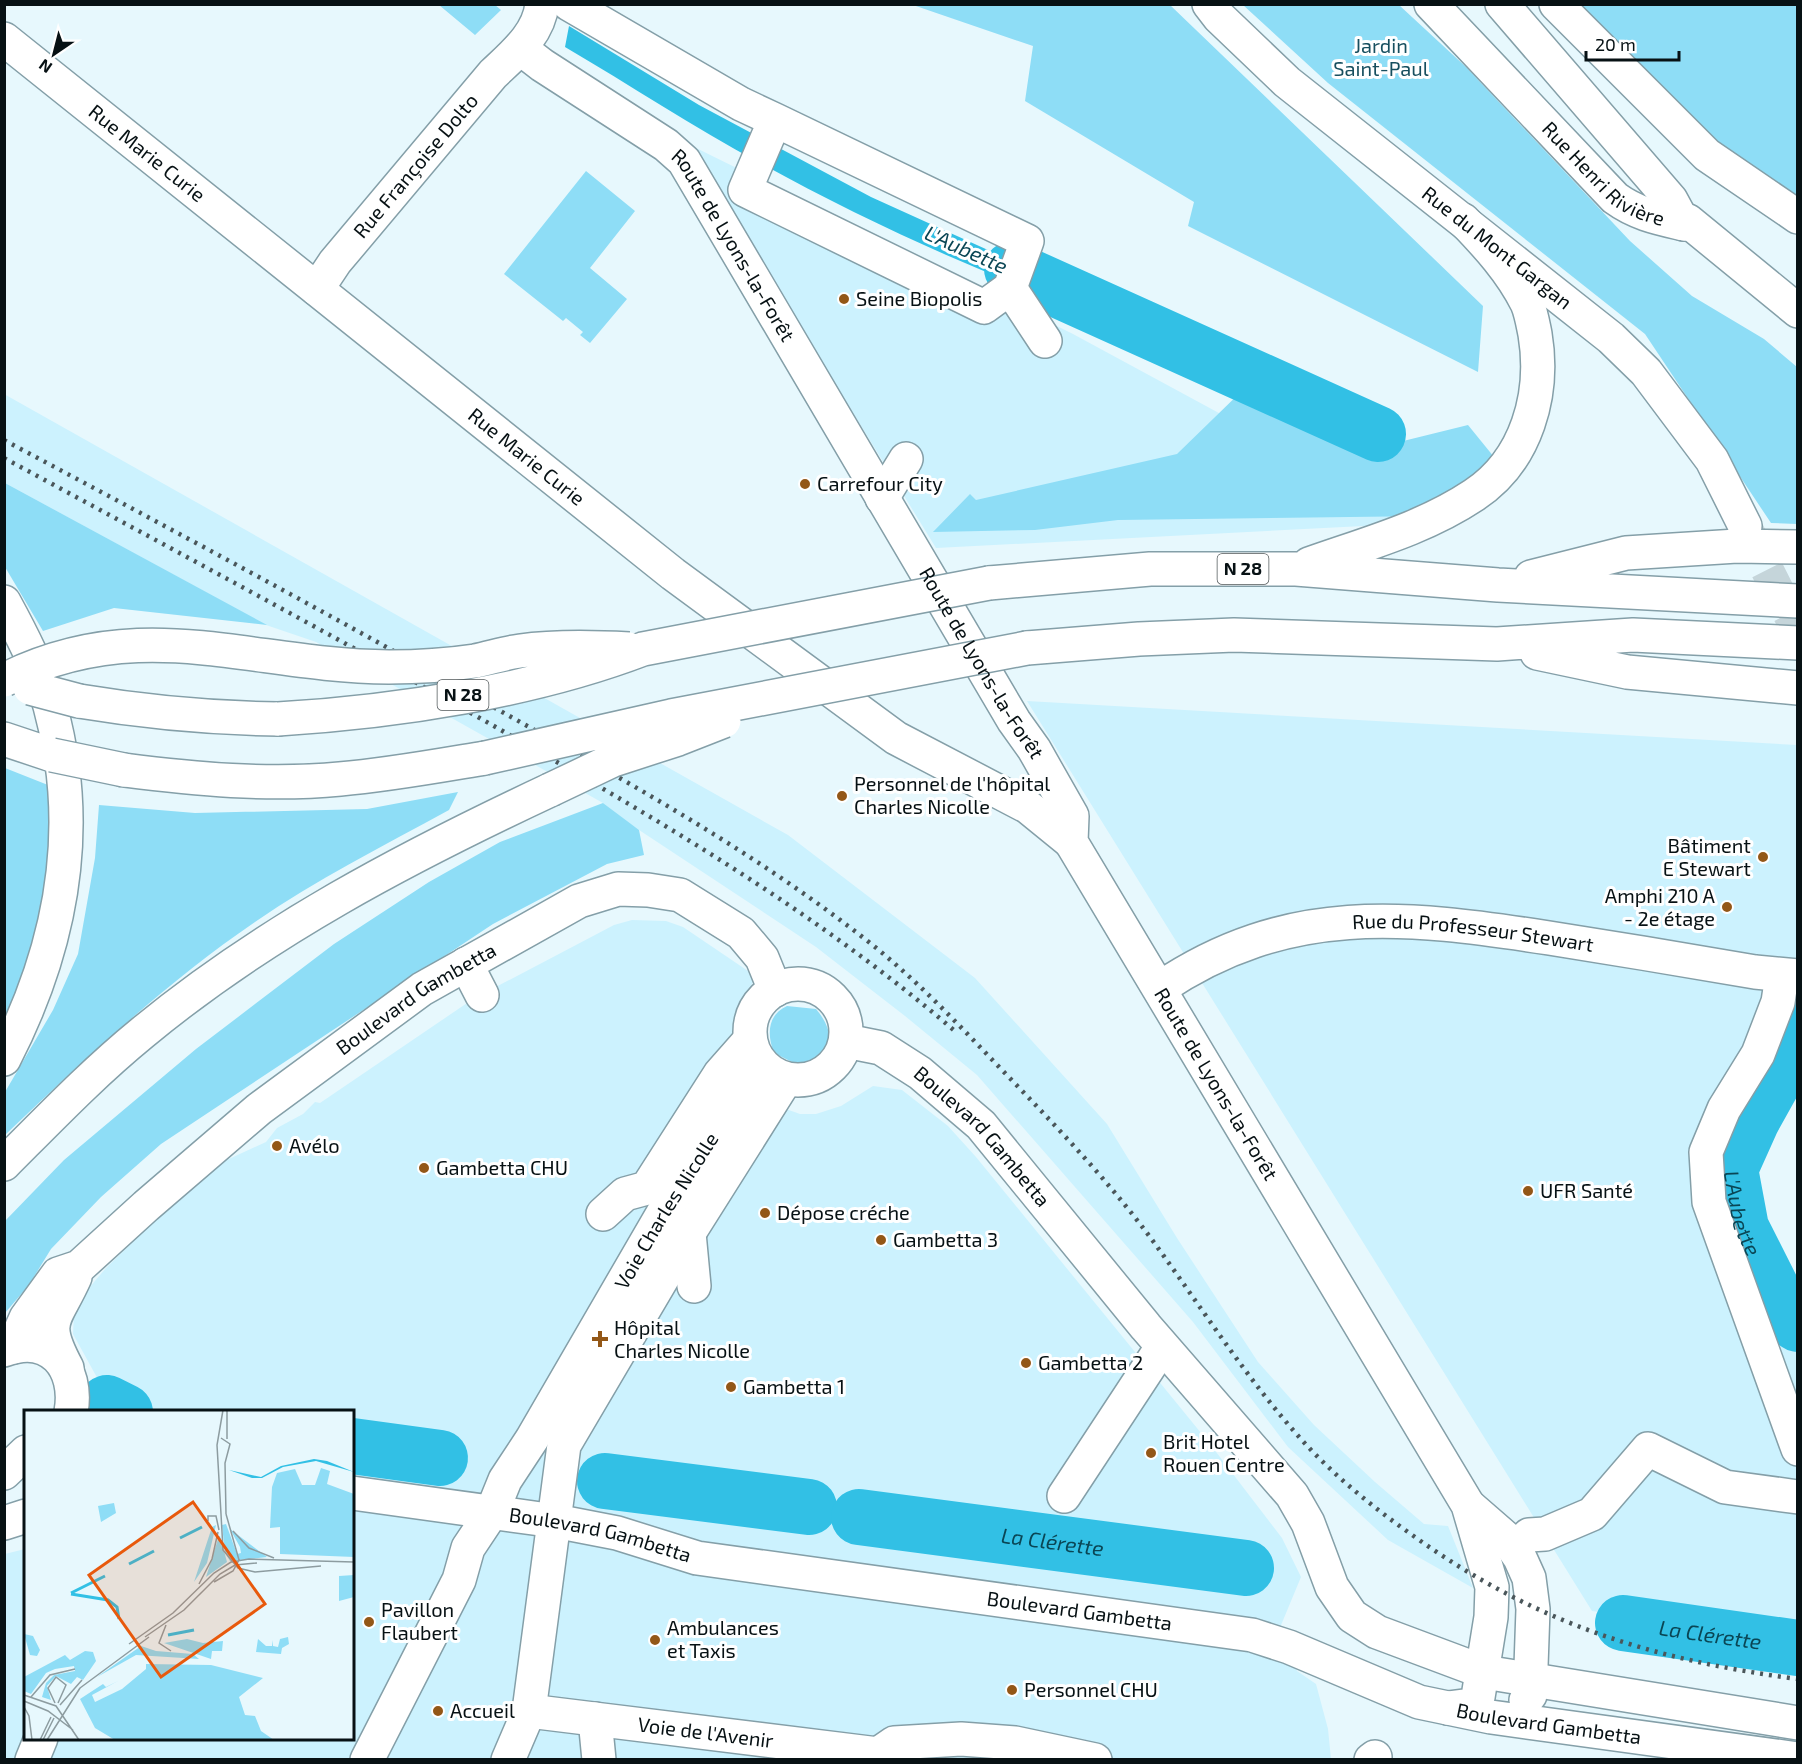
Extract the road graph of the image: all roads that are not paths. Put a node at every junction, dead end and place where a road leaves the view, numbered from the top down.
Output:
1 (542, 4) edge
2 (569, 4) edge
3 (1209, 4) edge
4 (1431, 4) edge
5 (1502, 4) edge
6 (1556, 4) edge
7 (4, 39) edge
8 (520, 48) junction
9 (774, 122) junction
10 (1797, 218) edge
11 (1463, 220) junction
12 (1684, 224) junction
13 (1010, 288) junction
14 (317, 289) junction
15 (1797, 311) edge
16 (1045, 341) dead end
17 (906, 459) dead end
18 (882, 498) junction
19 (1745, 526) tunnel mouth
20 (1797, 548) edge
21 (1296, 569) junction
22 (1498, 585) junction
23 (1797, 601) edge
24 (4, 602) edge
25 (1797, 643) edge
26 (1497, 644) junction
27 (643, 650) junction
28 (13, 682) edge
29 (1797, 688) edge
30 (784, 696) junction
31 (4, 740) edge
32 (1034, 749) junction
33 (1008, 796) junction
34 (1071, 842) junction
35 (466, 964) junction
36 (1790, 976) edge
37 (1160, 988) junction
38 (774, 990) junction
39 (482, 994) dead end
40 (846, 1041) junction
41 (4, 1059) edge
42 (765, 1060) junction
43 (4, 1164) edge
44 (603, 1214) dead end
45 (662, 1215) junction
46 (689, 1233) junction
47 (79, 1267) junction
48 (694, 1286) dead end
49 (1162, 1347) junction
50 (9, 1348) edge
51 (68, 1368) junction
52 (71, 1410) edge
53 (551, 1437) junction
54 (4, 1438) edge
55 (24, 1443) edge
56 (1797, 1449) edge
57 (24, 1454) edge
58 (4, 1473) edge
59 (354, 1493) edge
60 (1064, 1496) dead end
61 (1797, 1497) edge
62 (1468, 1505) junction
63 (492, 1512) junction
64 (24, 1517) edge
65 (555, 1521) junction
66 (4, 1523) edge
67 (1529, 1535) dead end
68 (1484, 1672) junction
69 (1531, 1680) junction
70 (1448, 1708) junction
71 (1702, 1709) junction
72 (529, 1712) junction
73 (1491, 1717) junction
74 (582, 1718) junction
75 (1797, 1723) edge
76 (40, 1740) edge
77 (1697, 1752) edge
78 (880, 1757) edge
79 (1797, 1759) edge
80 (32, 1760) edge
81 (367, 1760) edge
82 (508, 1760) edge
83 (599, 1760) edge
84 (1095, 1760) edge

1 - 8 main road
2 - 9 main road
3 - 11 main road, Rue du Mont Gargan
4 - 12 main road, Rue Henri Rivière
5 - 12 main road
6 - 10 main road
7 - 14 main road, Rue Marie Curie
8 - 14 main road, Rue Françoise Dolto
8 - 18 main road, Route de Lyons-la-Forêt
9 - 13 main road
9 - 13 main road
11 - 19 main road, Rue du Mont Gargan
11 - 21 main road
12 - 15 main road, Rue Henri Rivière
13 - 16 main road
14 - 33 main road, Rue Marie Curie
17 - 18 main road
18 - 32 main road, Route de Lyons-la-Forêt
20 - 22 main road
21 - 22 main road, N 28
21 - 27 main road, N 28, bridge
22 - 23 main road, N 28
24 - 41 main road
25 - 26 main road
26 - 29 main road
26 - 30 main road, bridge
27 - 28 main road, bridge
27 - 28 main road, N 28, bridge
30 - 31 main road, bridge
30 - 43 main road, bridge
32 - 33 main road
32 - 34 main road, Route de Lyons-la-Forêt
33 - 34 main road, Rue Marie Curie
34 - 37 main road, Route de Lyons-la-Forêt
35 - 38 main road, Boulevard Gambetta
35 - 39 main road
35 - 47 main road, Boulevard Gambetta
36 - 37 main road, Rue du Professeur Stewart
36 - 56 main road
37 - 62 main road, Route de Lyons-la-Forêt
38 - 40 main road
38 - 42 main road
40 - 42 main road
40 - 49 main road, Boulevard Gambetta
42 - 44 main road
42 - 45 main road, Voie Charles Nicolle
42 - 46 main road, Voie Charles Nicolle
45 - 46 main road
45 - 53 main road, Voie Charles Nicolle
46 - 48 main road
46 - 53 main road, Voie Charles Nicolle
47 - 50 main road, Boulevard Gambetta
47 - 51 main road, Boulevard Gambetta
49 - 60 main road
49 - 68 main road, Boulevard Gambetta
50 - 51 main road
51 - 52 main road, Boulevard Gambetta
53 - 63 main road, Voie Charles Nicolle
53 - 65 main road, Voie Charles Nicolle
54 - 55 main road
57 - 58 main road
59 - 63 main road, Boulevard Gambetta
61 - 67 main road
62 - 68 main road, Route de Lyons-la-Forêt
62 - 69 main road, Route de Lyons-la-Forêt
63 - 65 main road, Boulevard Gambetta
63 - 81 main road, Voie Charles Nicolle
64 - 66 main road
65 - 70 main road, Boulevard Gambetta
65 - 72 main road, Voie Charles Nicolle
68 - 69 main road, Boulevard Gambetta
68 - 70 main road, Route de Lyons-la-Forêt
69 - 71 main road, Boulevard Gambetta
69 - 73 main road, Route de Lyons-la-Forêt
70 - 73 main road, Boulevard Gambetta
71 - 75 main road, Boulevard Gambetta
71 - 77 main road
72 - 74 main road, Voie de l'Avenir
72 - 82 main road, Voie Charles Nicolle
73 - 77 main road, Boulevard Gambetta
74 - 78 main road, Voie de l'Avenir
74 - 83 main road
76 - 80 main road
77 - 79 main road, Boulevard Gambetta
78 - 84 main road

